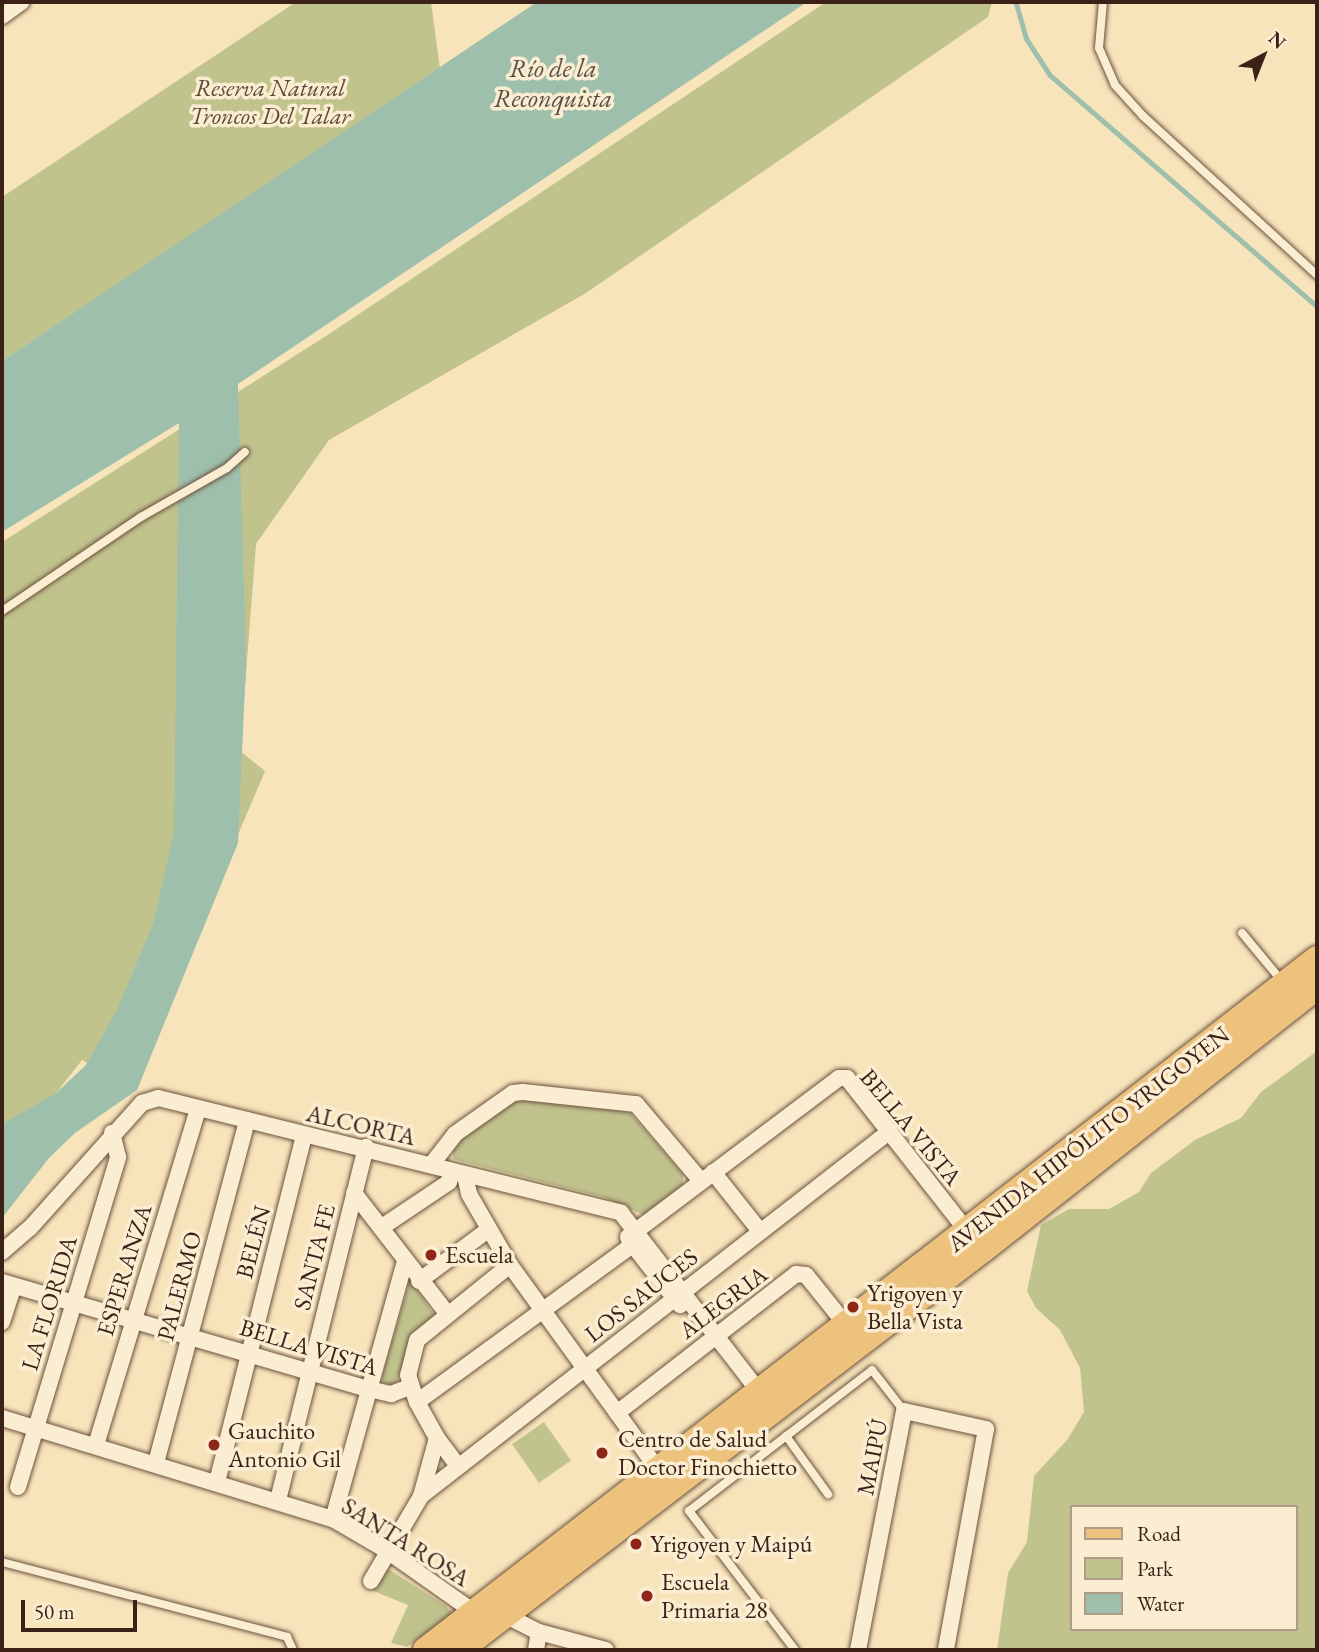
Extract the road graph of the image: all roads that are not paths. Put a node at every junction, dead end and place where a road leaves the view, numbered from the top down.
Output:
1 (21, 2) edge
2 (1104, 2) edge
3 (2, 16) edge
4 (1317, 275) edge
5 (245, 452) dead end
6 (2, 611) edge
7 (1242, 933) dead end
8 (1317, 960) edge
9 (1300, 991) edge
10 (198, 1110) junction
11 (247, 1121) junction
12 (890, 1131) junction
13 (112, 1133) junction
14 (304, 1135) junction
15 (366, 1147) junction
16 (431, 1165) junction
17 (459, 1174) junction
18 (707, 1177) junction
19 (354, 1192) junction
20 (382, 1227) junction
21 (488, 1230) junction
22 (761, 1231) junction
23 (634, 1239) junction
24 (975, 1242) junction
25 (2, 1252) edge
26 (405, 1261) junction
27 (510, 1265) junction
28 (419, 1281) junction
29 (8, 1284) edge
30 (679, 1295) junction
31 (72, 1302) junction
32 (446, 1312) junction
33 (541, 1312) junction
34 (132, 1318) junction
35 (2, 1322) edge
36 (847, 1326) junction
37 (190, 1334) junction
38 (712, 1338) junction
39 (248, 1353) junction
40 (584, 1367) junction
41 (309, 1371) junction
42 (369, 1389) junction
43 (413, 1395) junction
44 (755, 1396) junction
45 (904, 1411) junction
46 (617, 1413) junction
47 (2, 1418) edge
48 (35, 1427) junction
49 (786, 1436) junction
50 (437, 1438) junction
51 (96, 1445) junction
52 (156, 1463) junction
53 (458, 1466) junction
54 (665, 1479) junction
55 (217, 1482) junction
56 (18, 1487) dead end
57 (828, 1494) dead end
58 (421, 1496) junction
59 (278, 1500) junction
60 (333, 1520) junction
61 (386, 1550) junction
62 (2, 1562) edge
63 (371, 1581) dead end
64 (474, 1612) junction
65 (505, 1615) junction
66 (539, 1632) junction
67 (293, 1650) edge
68 (426, 1650) edge
69 (459, 1650) edge
70 (536, 1650) edge
71 (606, 1650) edge
72 (795, 1650) edge
73 (858, 1650) edge
74 (946, 1650) edge

1 - 3 street
2 - 4 lane
5 - 6 lane
7 - 9 lane
8 - 9 main road, AVENIDA HIPÓLITO YRIGOYEN
9 - 24 main road, AVENIDA HIPÓLITO YRIGOYEN
10 - 11 street, ALCORTA
10 - 13 street, ALCORTA
10 - 34 street, ESPERANZA
11 - 14 street, ALCORTA
11 - 37 street, PALERMO
12 - 18 street, BELLA VISTA
12 - 22 street, LOS SAUCES
12 - 24 street, BELLA VISTA
13 - 25 street
13 - 31 street, LA FLORIDA
14 - 15 street, ALCORTA
14 - 39 street, BELÉN
15 - 16 street, ALCORTA
15 - 19 street, SANTA FE
16 - 17 street, ALCORTA
16 - 18 street
17 - 20 street
17 - 21 street
17 - 23 street, ALCORTA
18 - 22 street
18 - 23 street, BELLA VISTA
19 - 20 street
19 - 41 street, SANTA FE
20 - 26 street
21 - 27 street
21 - 28 street
22 - 30 street, LOS SAUCES
23 - 30 street, ALCORTA
23 - 33 street, BELLA VISTA
24 - 36 main road, AVENIDA HIPÓLITO YRIGOYEN
24 - 54 main road, AVENIDA HIPÓLITO YRIGOYEN
26 - 28 street
26 - 42 street
27 - 32 street
27 - 33 street
28 - 32 street
29 - 31 street, BELLA VISTA
29 - 35 street
30 - 38 street, ALCORTA
30 - 40 street, LOS SAUCES
31 - 34 street, BELLA VISTA
31 - 48 street, LA FLORIDA
32 - 43 street
33 - 40 street
33 - 43 street, BELLA VISTA
34 - 37 street, BELLA VISTA
34 - 51 street, ESPERANZA
36 - 38 street, ALEGRIA
36 - 44 main road, AVENIDA HIPÓLITO YRIGOYEN
37 - 39 street, BELLA VISTA
37 - 52 street, PALERMO
38 - 44 street, ALCORTA
38 - 46 street, ALEGRIA
39 - 41 street, BELLA VISTA
39 - 55 street, BELÉN
40 - 46 street
40 - 53 street, LOS SAUCES
41 - 42 street, BELLA VISTA
41 - 59 street, SANTA FE
42 - 43 street, BELLA VISTA
42 - 60 street
43 - 50 street
44 - 54 main road, AVENIDA HIPÓLITO YRIGOYEN
45 - 49 lane
45 - 73 street, MAIPÚ
45 - 74 street, MAIPÚ
46 - 54 street
47 - 48 street, SANTA ROSA
48 - 51 street, SANTA ROSA
48 - 56 street, LA FLORIDA
49 - 57 lane
49 - 72 lane
50 - 53 street
50 - 58 street, LOS SAUCES
51 - 52 street, SANTA ROSA
52 - 55 street, SANTA ROSA
53 - 58 street, LOS SAUCES
54 - 64 main road, AVENIDA HIPÓLITO YRIGOYEN
54 - 65 main road, AVENIDA HIPÓLITO YRIGOYEN
55 - 59 street, SANTA ROSA
58 - 61 street, LOS SAUCES
59 - 60 street, SANTA ROSA
60 - 61 street, SANTA ROSA
61 - 63 street, LOS SAUCES
61 - 64 street, SANTA ROSA
62 - 67 lane
64 - 65 street, SANTA ROSA
64 - 68 main road, AVENIDA HIPÓLITO YRIGOYEN
65 - 66 street
65 - 69 main road, AVENIDA HIPÓLITO YRIGOYEN
66 - 70 street
66 - 71 street

